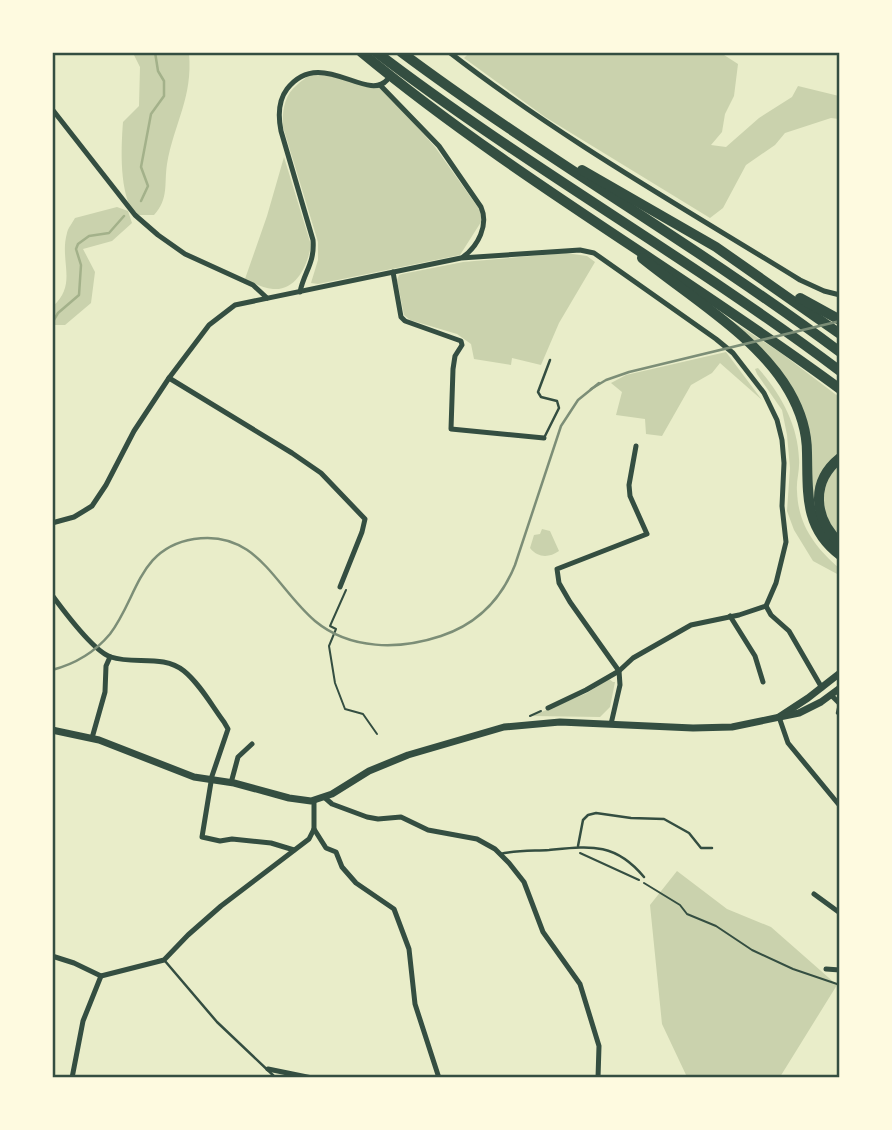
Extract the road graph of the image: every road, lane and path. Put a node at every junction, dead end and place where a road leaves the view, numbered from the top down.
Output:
1 (361, 52) edge
2 (376, 52) edge
3 (401, 52) edge
4 (449, 52) edge
5 (387, 80) dead end
6 (381, 86) junction
7 (52, 110) edge
8 (500, 122) junction
9 (612, 234) junction
10 (716, 247) junction
11 (461, 258) junction
12 (393, 272) junction
13 (300, 292) junction
14 (839, 295) edge
15 (267, 298) junction
16 (839, 320) edge
17 (839, 334) edge
18 (839, 352) edge
19 (550, 360) dead end
20 (839, 371) edge
21 (169, 378) junction
22 (839, 389) edge
23 (544, 438) joint
24 (636, 446) dead end
25 (839, 458) edge
26 (52, 523) edge
27 (839, 543) edge
28 (839, 555) edge
29 (350, 580) dead end
30 (340, 587) dead end
31 (52, 595) edge
32 (766, 606) junction
33 (730, 617) junction
34 (110, 657) junction
35 (619, 671) junction
36 (839, 673) edge
37 (762, 682) dead end
38 (822, 688) junction
39 (839, 688) edge
40 (831, 695) junction
41 (839, 704) edge
42 (548, 708) joint
43 (839, 716) edge
44 (779, 717) junction
45 (525, 719) dead end
46 (611, 724) junction
47 (52, 730) edge
48 (377, 734) dead end
49 (92, 738) junction
50 (252, 744) dead end
51 (211, 780) junction
52 (231, 783) junction
53 (324, 797) junction
54 (314, 801) junction
55 (839, 806) edge
56 (314, 828) junction
57 (578, 846) junction
58 (569, 847) junction
59 (712, 848) dead end
60 (294, 850) junction
61 (500, 854) junction
62 (644, 877) dead end
63 (814, 894) dead end
64 (839, 913) edge
65 (52, 956) edge
66 (164, 960) junction
67 (826, 969) dead end
68 (839, 970) edge
69 (101, 976) junction
70 (839, 985) edge
71 (268, 1069) junction
72 (72, 1077) edge
73 (276, 1077) edge
74 (312, 1077) edge
75 (439, 1077) edge
76 (598, 1077) edge

1 - 9 highway
2 - 20 highway
3 - 8 highway
4 - 14 street
5 - 6 street
6 - 11 street
6 - 13 street
7 - 15 street
8 - 10 highway
8 - 18 highway
9 - 22 highway
9 - 28 highway
10 - 16 highway
10 - 17 highway
11 - 12 street
11 - 32 street
12 - 13 street
12 - 23 street
13 - 15 street
15 - 21 street
19 - 23 lane
21 - 26 street
21 - 30 street
24 - 35 street
25 - 27 highway
29 - 48 path
31 - 34 street
32 - 33 street
32 - 38 street
33 - 35 street
33 - 37 street
34 - 49 street
34 - 51 street
35 - 42 street
35 - 46 street
36 - 38 main road
38 - 40 main road
38 - 44 main road
39 - 40 main road
40 - 41 street
40 - 44 main road
41 - 43 lane
42 - 45 path
44 - 46 main road
44 - 55 street
46 - 53 main road
47 - 49 main road
49 - 51 main road
50 - 52 street
51 - 52 main road
51 - 60 street
52 - 54 main road
53 - 54 main road
53 - 61 street
54 - 56 street
56 - 60 street
56 - 75 street
57 - 58 lane
57 - 59 lane
57 - 62 lane
58 - 61 lane
58 - 70 path
60 - 66 street
61 - 76 street
63 - 64 street
65 - 69 street
66 - 69 street
66 - 71 lane
67 - 68 street
69 - 72 street
71 - 73 lane
71 - 74 street

